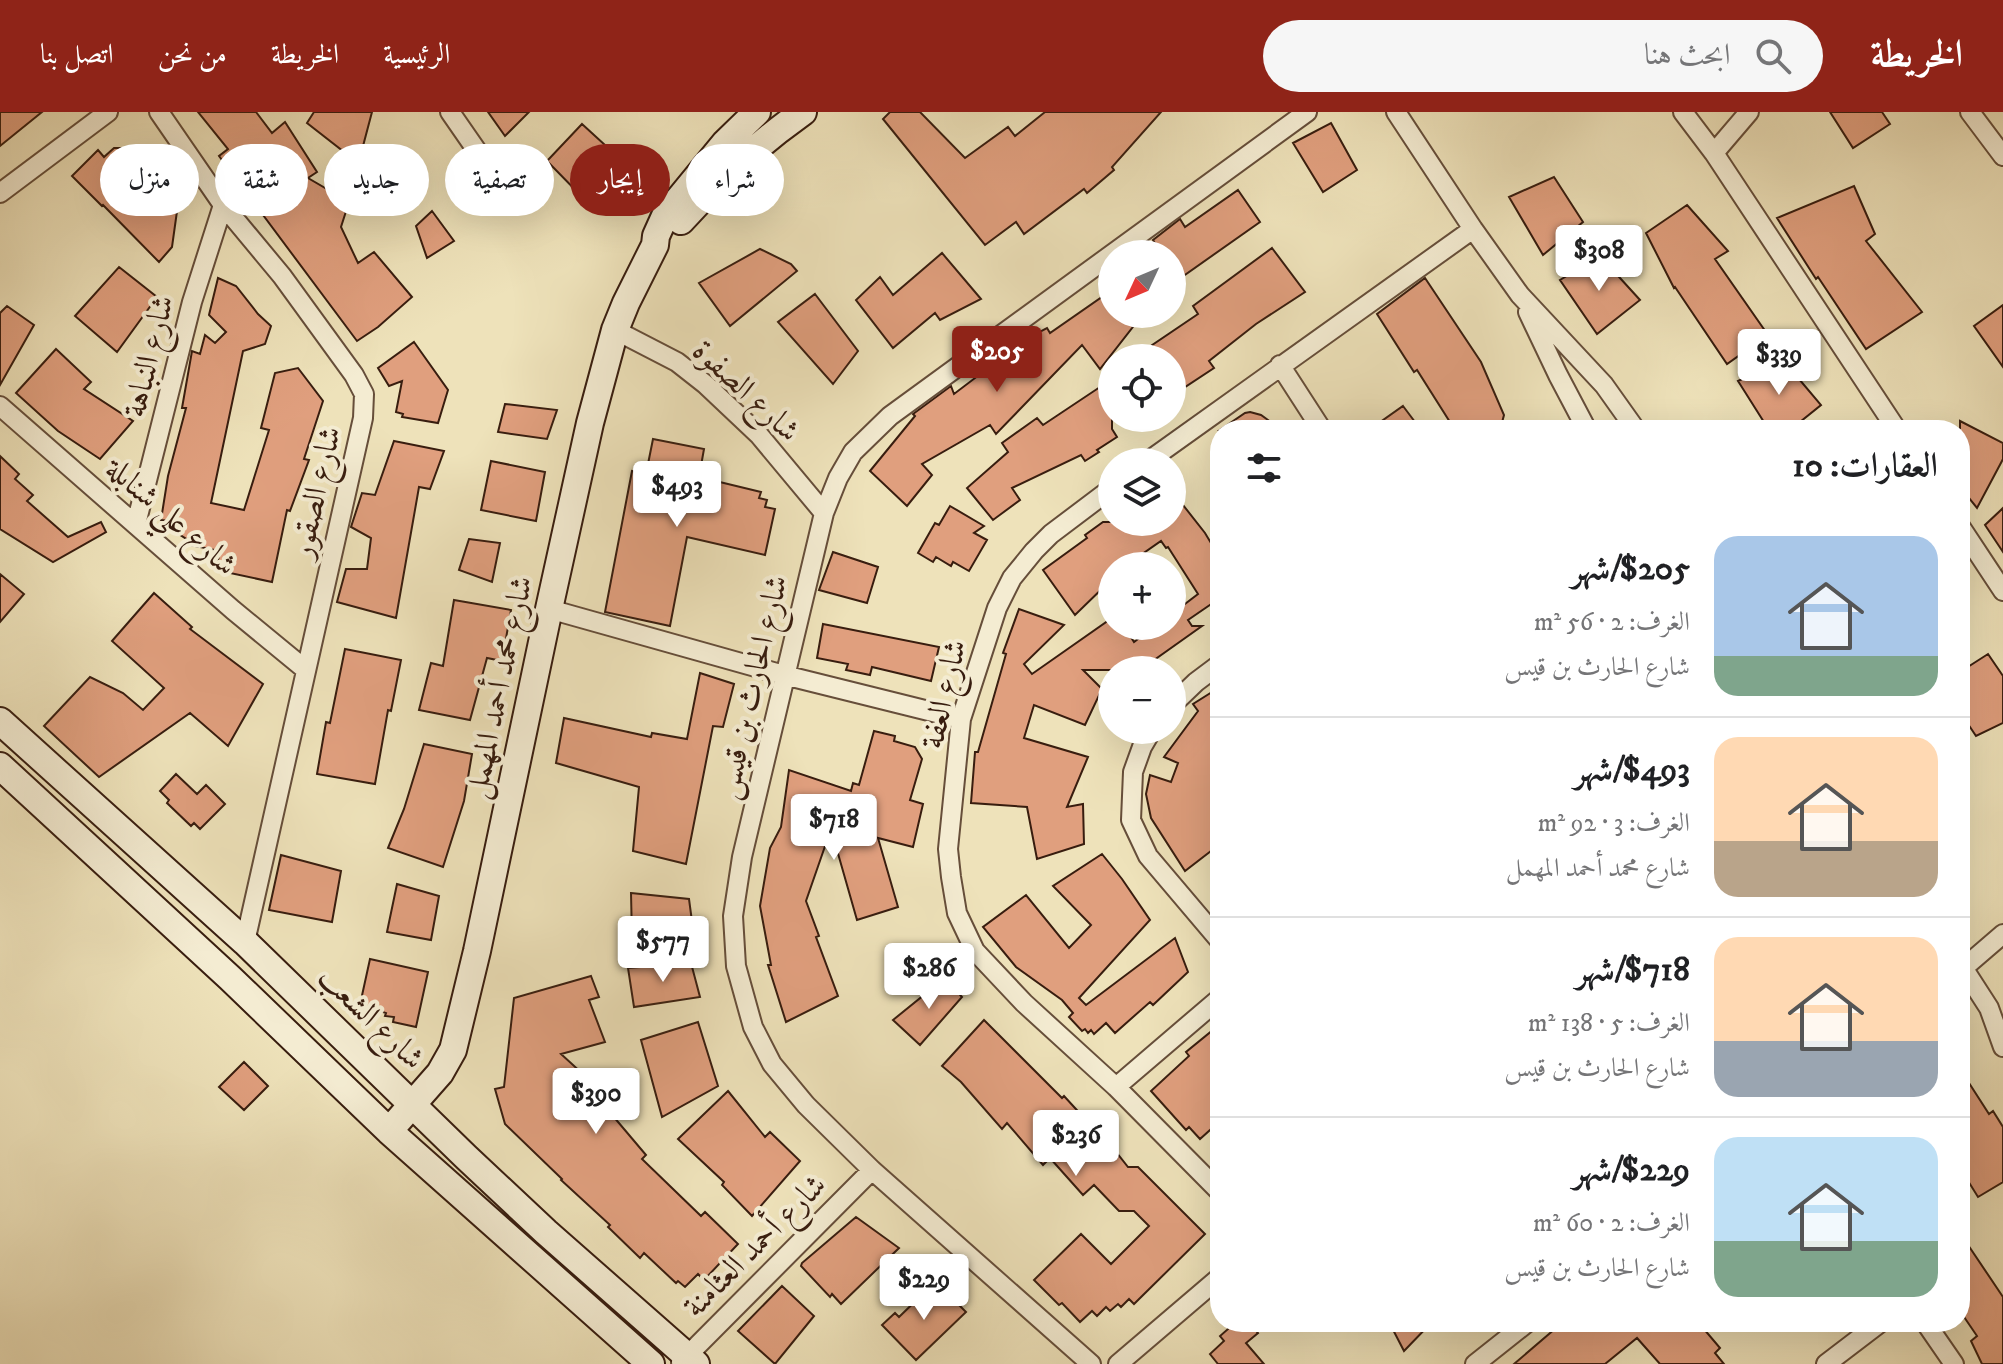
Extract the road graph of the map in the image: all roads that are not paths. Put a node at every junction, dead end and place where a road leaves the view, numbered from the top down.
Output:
1 (108, 112) edge
2 (159, 112) edge
3 (450, 112) edge
4 (757, 112) edge
5 (803, 112) edge
6 (1307, 112) edge
7 (1396, 112) edge
8 (1683, 112) edge
9 (1749, 112) edge
10 (1970, 112) edge
11 (472, 144) edge
12 (2000, 145) edge
13 (1714, 153) junction
14 (0, 193) edge
15 (215, 193) edge
16 (219, 216) edge
17 (232, 216) edge
18 (1473, 229) junction
19 (655, 245) junction
20 (1520, 295) junction
21 (615, 330) junction
22 (1280, 365) junction
23 (0, 406) edge
24 (1316, 420) edge
25 (1582, 420) edge
26 (1629, 420) edge
27 (1890, 420) edge
28 (1166, 448) edge
29 (1098, 499) edge
30 (824, 513) junction
31 (136, 524) junction
32 (1970, 541) edge
33 (2003, 591) edge
34 (549, 609) junction
35 (306, 670) junction
36 (1210, 672) edge
37 (784, 675) junction
38 (1186, 692) edge
39 (961, 719) junction
40 (0, 721) edge
41 (1144, 744) edge
42 (0, 766) edge
43 (1210, 929) edge
44 (2003, 934) edge
45 (245, 942) junction
46 (1970, 960) edge
47 (1970, 979) edge
48 (1210, 1007) edge
49 (1996, 1014) edge
50 (2003, 1047) edge
51 (1116, 1087) junction
52 (414, 1105) junction
53 (389, 1131) junction
54 (872, 1170) junction
55 (1210, 1182) edge
56 (1210, 1286) edge
57 (1515, 1332) edge
58 (1868, 1332) edge
59 (1932, 1332) edge
60 (687, 1361) edge
61 (651, 1364) edge
62 (1091, 1364) edge
63 (1118, 1364) edge
64 (1475, 1364) edge
65 (1826, 1364) edge
66 (1954, 1364) edge

1 - 14 street
2 - 15 street, شارع الصقور
3 - 11 street
4 - 19 street, شارع محمد أحمد المهمل
5 - 19 street, شارع محمد أحمد المهمل
6 - 30 street, شارع الحارث بن قيس
7 - 18 street
8 - 13 street
9 - 13 street
10 - 12 street
13 - 27 street
16 - 31 street, شارع النباهة
17 - 35 street, شارع الصقور
18 - 20 street
18 - 22 street
19 - 21 street, شارع محمد أحمد المهمل
20 - 25 street
20 - 26 street
21 - 30 street, شارع الصفوة
21 - 34 street, شارع محمد أحمد المهمل
22 - 24 street
22 - 28 street
23 - 31 street, شارع علي شنابلة
29 - 39 street, شارع العفة
30 - 37 street, شارع الحارث بن قيس
31 - 35 street, شارع علي شنابلة
32 - 33 street
34 - 37 street
34 - 52 street, شارع محمد أحمد المهمل
35 - 45 street, شارع الصقور
36 - 38 street
37 - 39 street
37 - 54 street, شارع الحارث بن قيس
39 - 51 street, شارع العفة
40 - 45 street, شارع الشعب
41 - 43 street
42 - 53 street
44 - 46 street
45 - 52 street, شارع الشعب
47 - 49 street
48 - 51 street
49 - 50 street
51 - 55 street, شارع العفة
52 - 53 street, شارع محمد أحمد المهمل
52 - 60 street, شارع الشعب
53 - 61 street
54 - 60 street, شارع أحمد العثامنة
54 - 62 street, شارع الحارث بن قيس
56 - 63 street
57 - 64 street
58 - 65 street
59 - 66 street

